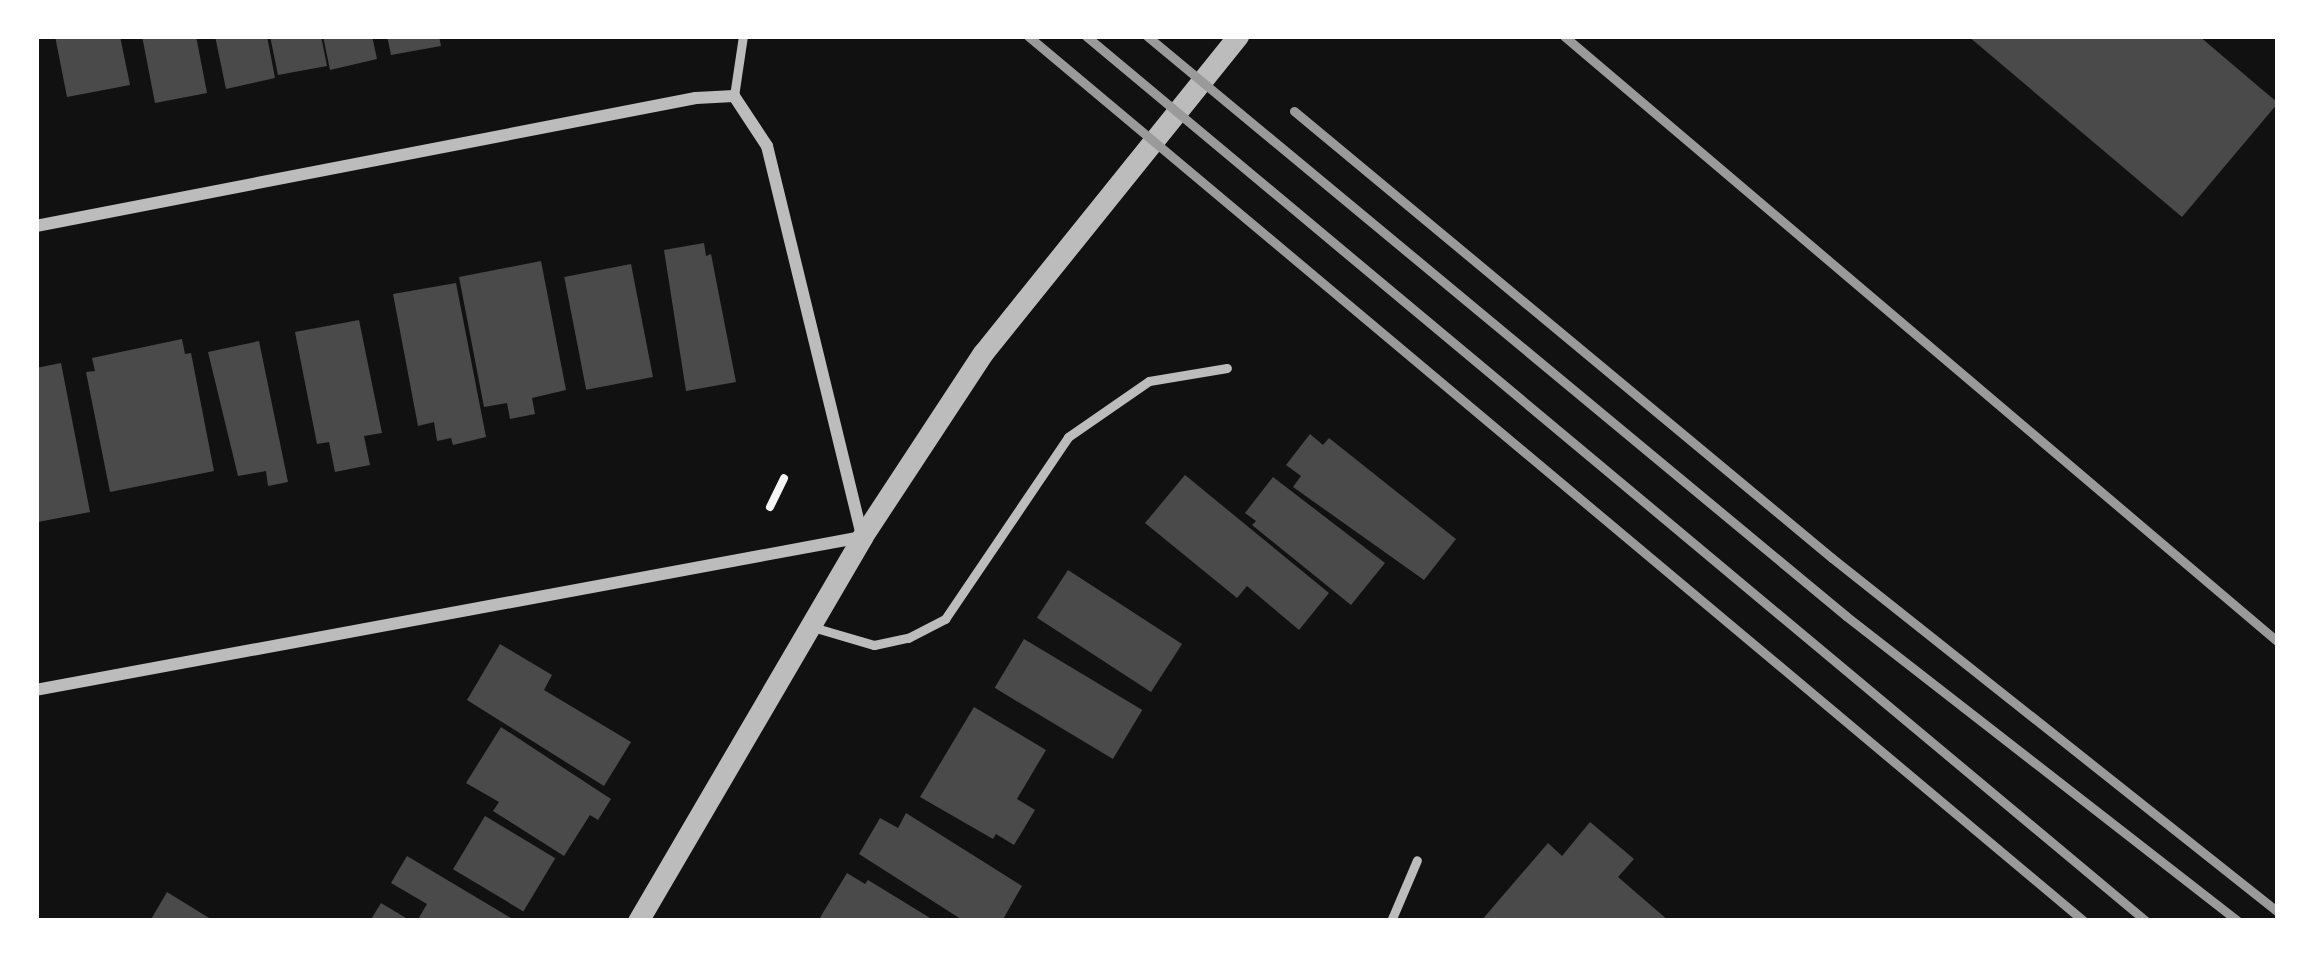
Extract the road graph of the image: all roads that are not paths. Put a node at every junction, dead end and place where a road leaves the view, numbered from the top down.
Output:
1 (743, 36) edge
2 (1238, 36) edge
3 (734, 96) junction
4 (36, 226) edge
5 (1227, 368) dead end
6 (862, 537) junction
7 (809, 626) junction
8 (36, 690) edge
9 (1417, 860) dead end
10 (638, 921) edge
11 (1390, 921) edge

1 - 3 lane
2 - 6 street
3 - 4 street
3 - 6 street
5 - 7 lane
6 - 7 street
6 - 8 street
7 - 10 street
9 - 11 lane

